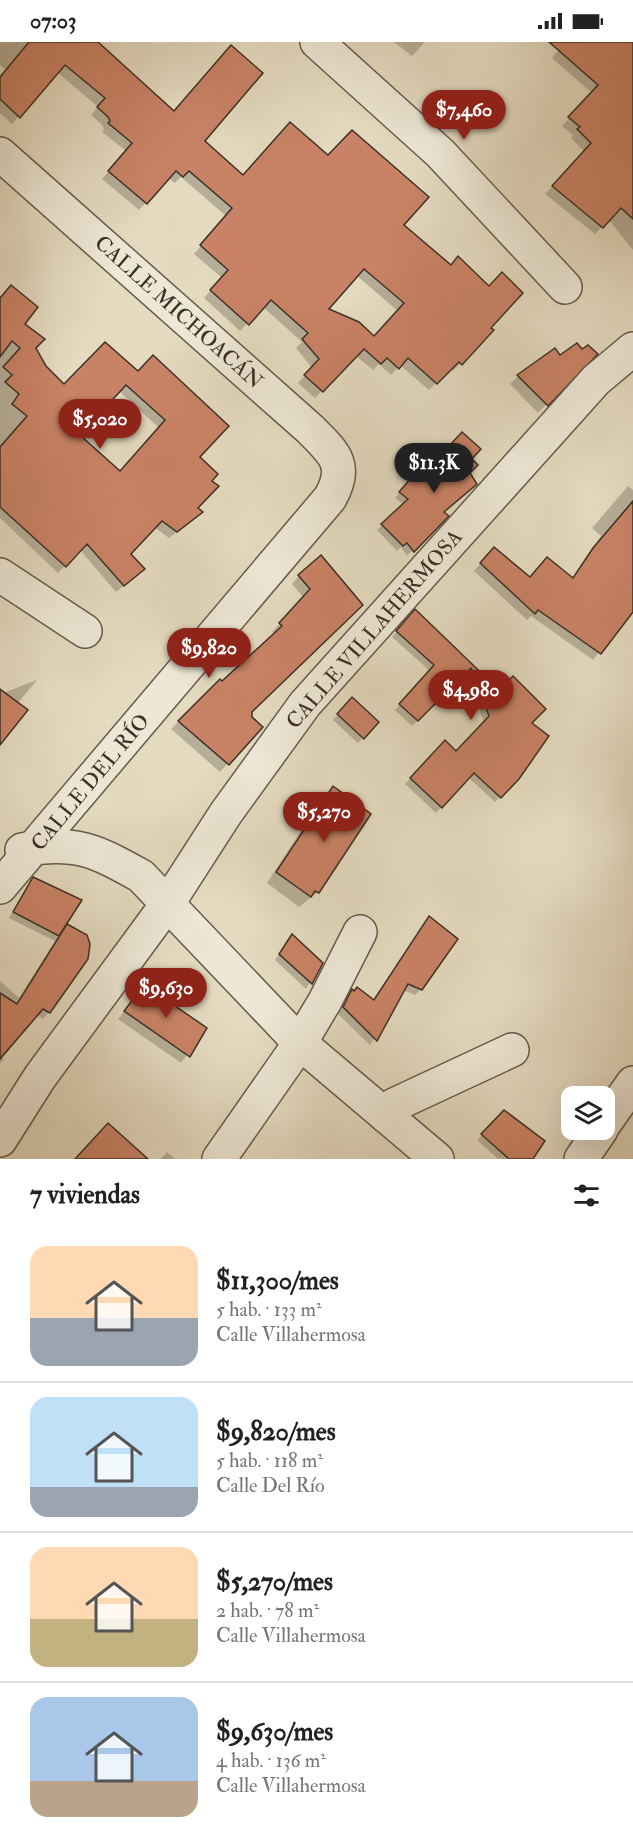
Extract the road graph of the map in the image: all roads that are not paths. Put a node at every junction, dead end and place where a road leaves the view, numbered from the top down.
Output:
1 (317, 42) edge
2 (0, 154) edge
3 (565, 287) dead end
4 (633, 349) edge
5 (340, 482) joint
6 (0, 575) edge
7 (84, 631) dead end
8 (35, 848) junction
9 (0, 855) edge
10 (0, 887) edge
11 (168, 903) junction
12 (360, 932) dead end
13 (300, 1043) junction
14 (512, 1050) dead end
15 (633, 1083) edge
16 (615, 1108) edge
17 (386, 1116) junction
18 (0, 1140) edge
19 (594, 1140) edge
20 (219, 1159) edge
21 (437, 1159) edge
22 (581, 1159) edge

1 - 3 street
2 - 5 street, CALLE MICHOACÁN
4 - 11 street, CALLE VILLAHERMOSA
5 - 8 street, CALLE DEL RÍO
6 - 7 street
8 - 9 street
8 - 10 street, CALLE DEL RÍO
8 - 11 street
11 - 13 street
11 - 18 street, CALLE VILLAHERMOSA
12 - 13 street
13 - 17 street
13 - 20 street
14 - 17 street
15 - 16 street
17 - 21 street
19 - 22 street

